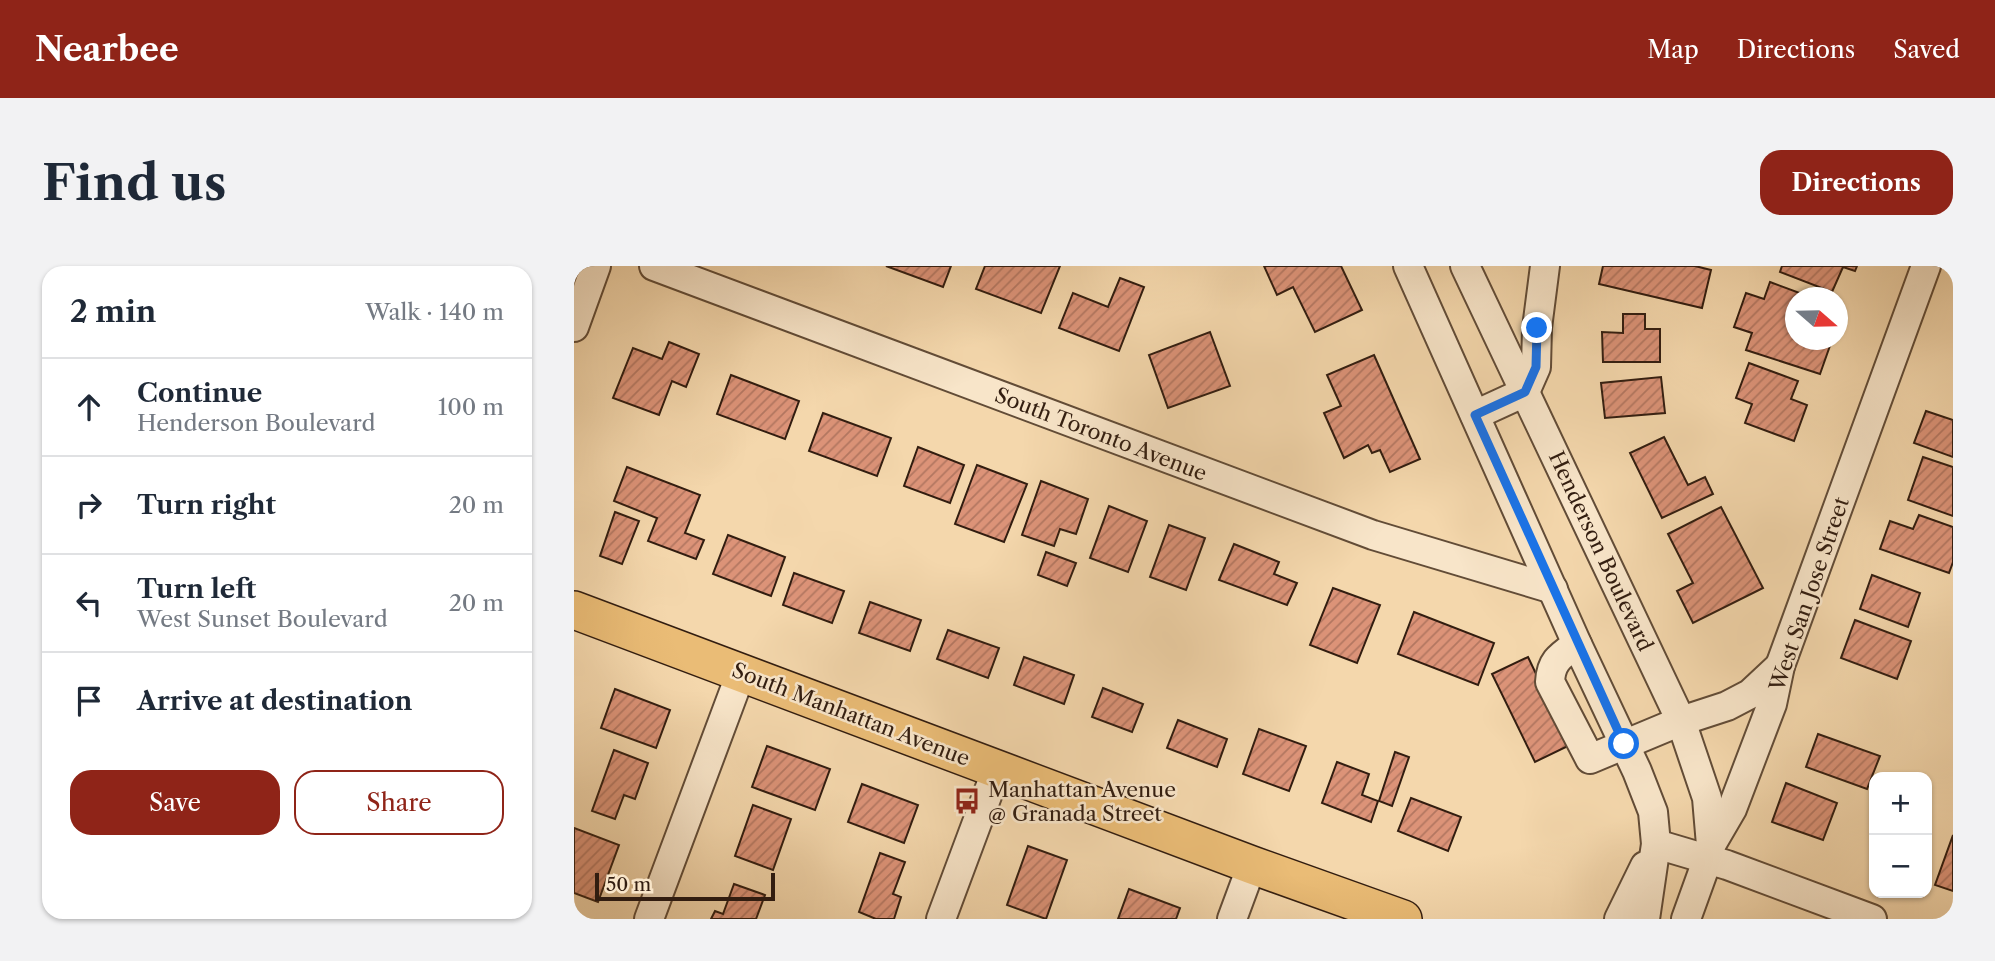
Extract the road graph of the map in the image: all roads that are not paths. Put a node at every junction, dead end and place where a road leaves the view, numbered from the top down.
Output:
1 (597, 266) edge
2 (654, 266) edge
3 (1408, 266) edge
4 (1465, 266) edge
5 (1545, 266) edge
6 (1926, 266) edge
7 (574, 327) edge
8 (1525, 392) junction
9 (1475, 415) junction
10 (1553, 589) junction
11 (574, 610) edge
12 (1577, 644) junction
13 (1780, 666) junction
14 (741, 673) junction
15 (1681, 721) junction
16 (1624, 744) junction
17 (997, 769) junction
18 (1656, 844) junction
19 (1709, 851) junction
20 (1252, 865) junction
21 (649, 919) edge
22 (941, 919) edge
23 (1232, 919) edge
24 (1403, 919) edge
25 (1619, 919) edge
26 (1645, 919) edge
27 (1686, 919) edge
28 (1872, 919) edge

1 - 7 street
2 - 10 street, South Toronto Avenue
3 - 9 street
4 - 8 street, Henderson Boulevard
5 - 8 street
6 - 13 street, West San Jose Street
8 - 9 street
8 - 15 street, Henderson Boulevard
9 - 10 street
10 - 12 street
11 - 14 main road, South Manhattan Avenue
12 - 16 street
12 - 16 street
13 - 15 street
13 - 19 street, West San Jose Street
14 - 17 main road, South Manhattan Avenue
14 - 21 street
15 - 16 street
15 - 19 street, Henderson Boulevard
16 - 18 street
17 - 20 main road, South Manhattan Avenue
17 - 22 street
18 - 19 street
18 - 25 street
18 - 26 street
19 - 27 street, West San Jose Street
19 - 28 street
20 - 23 street
20 - 24 main road, South Manhattan Avenue

